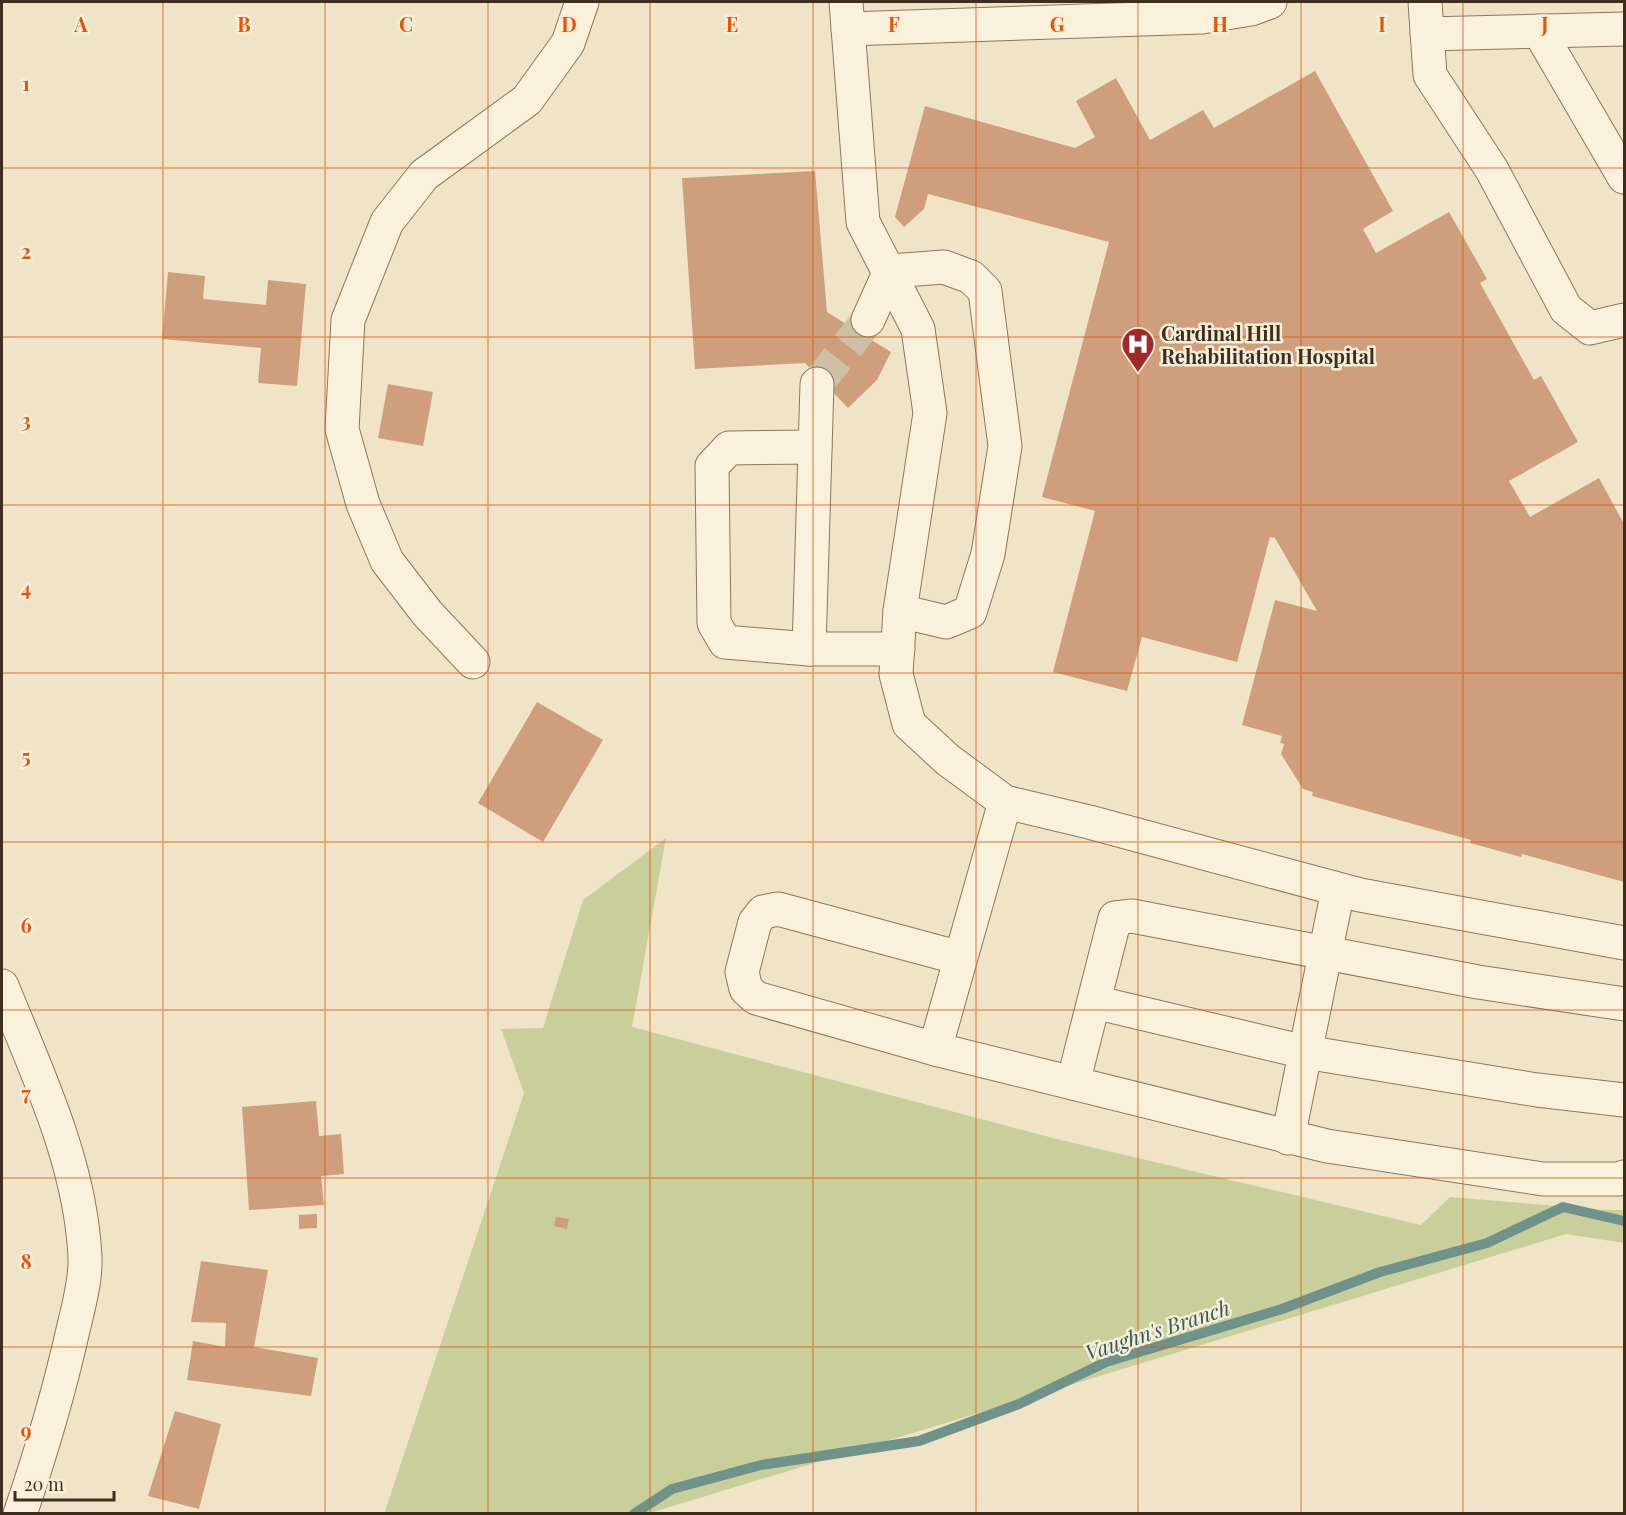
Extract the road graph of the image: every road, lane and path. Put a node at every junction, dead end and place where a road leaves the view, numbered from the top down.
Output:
1 (582, 2) edge
2 (1270, 2) edge
3 (1425, 2) edge
4 (847, 15) edge
5 (1624, 29) edge
6 (1539, 31) junction
7 (1427, 34) junction
8 (1624, 177) edge
9 (890, 272) junction
10 (868, 320) tunnel mouth
11 (1624, 320) edge
12 (817, 384) tunnel mouth
13 (815, 447) junction
14 (900, 611) junction
15 (809, 649) junction
16 (898, 649) junction
17 (473, 662) dead end
18 (1005, 802) junction
19 (1338, 890) junction
20 (1624, 943) edge
21 (1325, 952) junction
22 (960, 958) junction
23 (2, 986) edge
24 (1094, 1002) junction
25 (1624, 1004) edge
26 (935, 1049) junction
27 (1305, 1052) junction
28 (1073, 1083) junction
29 (1624, 1100) edge
30 (1288, 1138) junction
31 (1624, 1177) edge
32 (20, 1514) edge

1 - 17 street
2 - 4 street
3 - 7 street
4 - 9 street
5 - 6 street
6 - 7 street
6 - 8 street
7 - 11 street
9 - 10 street
9 - 14 street
9 - 14 street
12 - 13 street
13 - 15 street
13 - 15 street
14 - 16 street
15 - 16 street
16 - 18 street
18 - 19 street
18 - 22 street
19 - 20 street
19 - 21 street
21 - 24 street
21 - 25 street
21 - 27 street
22 - 26 street
22 - 26 street
23 - 32 street
24 - 27 street
24 - 28 street
26 - 28 street
27 - 29 street
27 - 30 street
28 - 30 street
30 - 31 street

